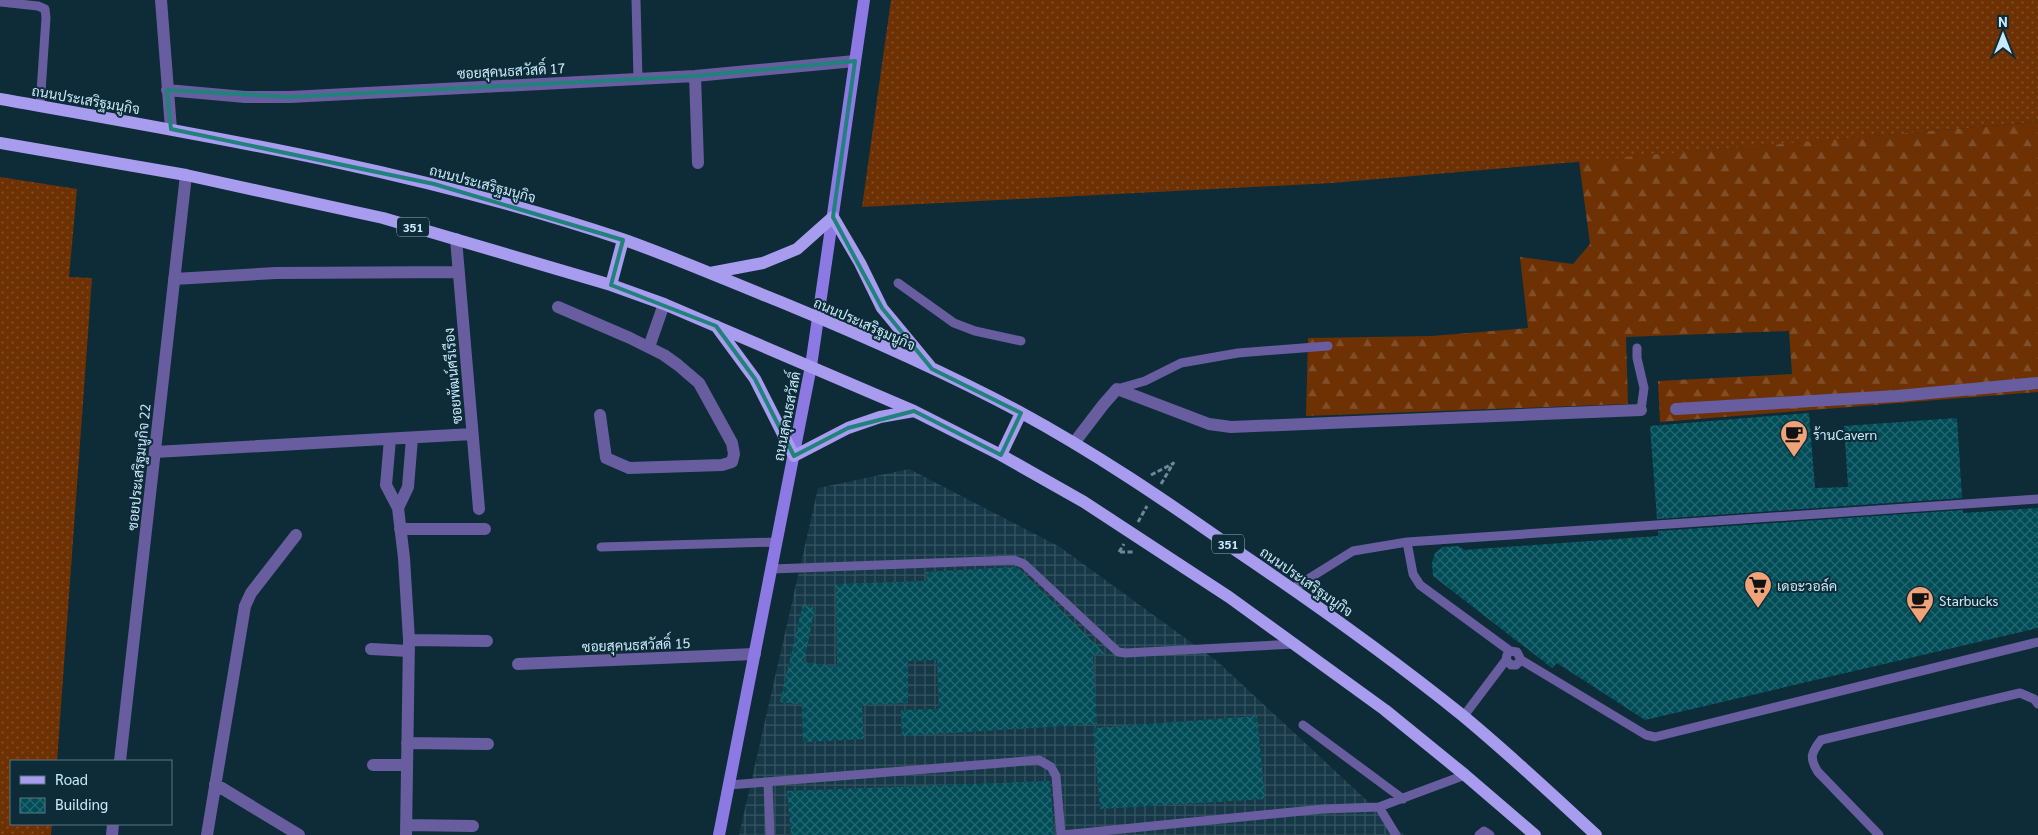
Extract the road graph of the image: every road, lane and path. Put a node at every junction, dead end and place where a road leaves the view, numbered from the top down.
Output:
1 (161, 0) edge
2 (636, 0) edge
3 (864, 0) edge
4 (0, 2) edge
5 (855, 61) junction
6 (695, 76) junction
7 (638, 79) junction
8 (167, 90) junction
9 (0, 99) edge
10 (40, 106) junction
11 (171, 129) junction
12 (0, 143) edge
13 (698, 162) dead end
14 (186, 175) junction
15 (833, 217) junction
16 (456, 239) junction
17 (623, 240) junction
18 (458, 272) junction
19 (710, 273) junction
20 (174, 278) junction
21 (898, 283) dead end
22 (610, 285) junction
23 (664, 304) junction
24 (558, 307) dead end
25 (819, 318) junction
26 (716, 326) junction
27 (1021, 341) dead end
28 (1328, 346) dead end
29 (650, 347) junction
30 (1636, 348) dead end
31 (811, 366) junction
32 (932, 369) junction
33 (2038, 383) edge
34 (1117, 389) junction
35 (1676, 409) dead end
36 (1641, 410) joint
37 (914, 411) junction
38 (1021, 412) junction
39 (600, 415) dead end
40 (472, 434) junction
41 (412, 438) junction
42 (390, 439) junction
43 (1074, 443) junction
44 (155, 452) junction
45 (1001, 455) junction
46 (794, 456) junction
47 (1174, 462) dead end
48 (1138, 483) junction
49 (2038, 499) edge
50 (398, 508) junction
51 (479, 509) dead end
52 (400, 529) junction
53 (485, 529) dead end
54 (296, 535) dead end
55 (777, 542) junction
56 (1407, 542) junction
57 (601, 546) dead end
58 (772, 570) junction
59 (1292, 589) junction
60 (487, 641) dead end
61 (2038, 642) edge
62 (1296, 644) junction
63 (409, 645) junction
64 (371, 648) dead end
65 (1510, 651) junction
66 (755, 654) junction
67 (1506, 660) junction
68 (1521, 660) junction
69 (518, 664) dead end
70 (2038, 704) edge
71 (1463, 717) junction
72 (1303, 725) dead end
73 (407, 743) junction
74 (488, 744) dead end
75 (120, 760) edge
76 (373, 765) dead end
77 (407, 765) junction
78 (1465, 775) junction
79 (768, 782) junction
80 (215, 784) junction
81 (729, 785) junction
82 (1403, 799) junction
83 (1379, 807) junction
84 (473, 826) dead end
85 (406, 830) edge
86 (206, 835) edge
87 (300, 835) edge
88 (719, 835) edge
89 (770, 835) edge
90 (1062, 835) edge
91 (1396, 835) edge
92 (1479, 835) edge
93 (1490, 835) edge
94 (1535, 835) edge
95 (1596, 835) edge
96 (1879, 835) edge

1 - 8 street
2 - 7 lane
3 - 5 main road, ถนนสุคนธสวัสดิ์
4 - 10 lane
5 - 6 street, ซอยสุคนธสวัสดิ์ 17
5 - 15 main road, ถนนสุคนธสวัสดิ์
6 - 7 street, ซอยสุคนธสวัสดิ์ 17
6 - 13 street
7 - 8 street, ซอยสุคนธสวัสดิ์ 17
8 - 11 street
9 - 10 main road, ถนนประเสริฐมนูกิจ / 351
10 - 11 main road, ถนนประเสริฐมนูกิจ / 351
11 - 17 main road, ถนนประเสริฐมนูกิจ / 351
12 - 14 main road, 351
14 - 16 main road, 351
14 - 20 street, ซอยประเสริฐมนูกิจ 22
15 - 19 main road
15 - 25 main road, ถนนสุคนธสวัสดิ์
15 - 32 main road
16 - 18 street, ซอยพัฒน์ศรีเรือง
16 - 22 main road, 351
17 - 19 main road, ถนนประเสริฐมนูกิจ / 351
17 - 22 main road
18 - 20 street
18 - 40 street, ซอยพัฒน์ศรีเรือง
19 - 25 main road, ถนนประเสริฐมนูกิจ / 351
20 - 44 street, ซอยประเสริฐมนูกิจ 22
21 - 27 lane
22 - 23 main road, 351
23 - 26 main road, 351
23 - 29 street
24 - 29 street
25 - 31 main road, ถนนสุคนธสวัสดิ์
25 - 32 main road, ถนนประเสริฐมนูกิจ / 351
26 - 31 main road, 351
26 - 46 main road
28 - 34 lane
29 - 39 street
30 - 36 lane
31 - 37 main road, 351
31 - 46 main road, ถนนสุคนธสวัสดิ์
32 - 38 main road, ถนนประเสริฐมนูกิจ / 351
33 - 35 street
34 - 36 street
34 - 43 street
37 - 45 main road, 351
37 - 46 main road
38 - 43 main road, ถนนประเสริฐมนูกิจ / 351
38 - 45 main road
40 - 41 street
40 - 51 street, ซอยพัฒน์ศรีเรือง
41 - 42 street
41 - 50 street
42 - 44 street
42 - 50 street
43 - 48 main road, ถนนประเสริฐมนูกิจ / 351
44 - 75 street, ซอยประเสริฐมนูกิจ 22
45 - 62 main road, 351
46 - 55 main road, ถนนสุคนธสวัสดิ์
47 - 48 path
48 - 59 main road, ถนนประเสริฐมนูกิจ / 351
49 - 56 lane
50 - 52 street
52 - 53 street
52 - 63 street
54 - 80 street
55 - 57 lane
55 - 58 main road, ถนนสุคนธสวัสดิ์
56 - 59 lane
56 - 65 lane
58 - 62 lane
58 - 66 main road, ถนนสุคนธสวัสดิ์
59 - 71 main road, ถนนประเสริฐมนูกิจ / 351
60 - 63 street
61 - 68 lane
62 - 78 main road, 351
63 - 64 street
63 - 73 street
65 - 67 lane
65 - 68 lane
66 - 69 street, ซอยสุคนธสวัสดิ์ 15
66 - 81 main road, ถนนสุคนธสวัสดิ์
67 - 68 lane
67 - 71 lane
70 - 96 lane
71 - 95 main road, ถนนประเสริฐมนูกิจ / 351
72 - 82 lane
73 - 74 street
73 - 77 street
76 - 77 street
77 - 85 street
78 - 82 lane
78 - 94 main road, 351
79 - 81 lane
79 - 89 lane
79 - 90 lane
80 - 86 street
80 - 87 street
81 - 88 main road, ถนนสุคนธสวัสดิ์
82 - 83 lane
83 - 90 lane
83 - 91 lane
84 - 85 street
92 - 93 lane

